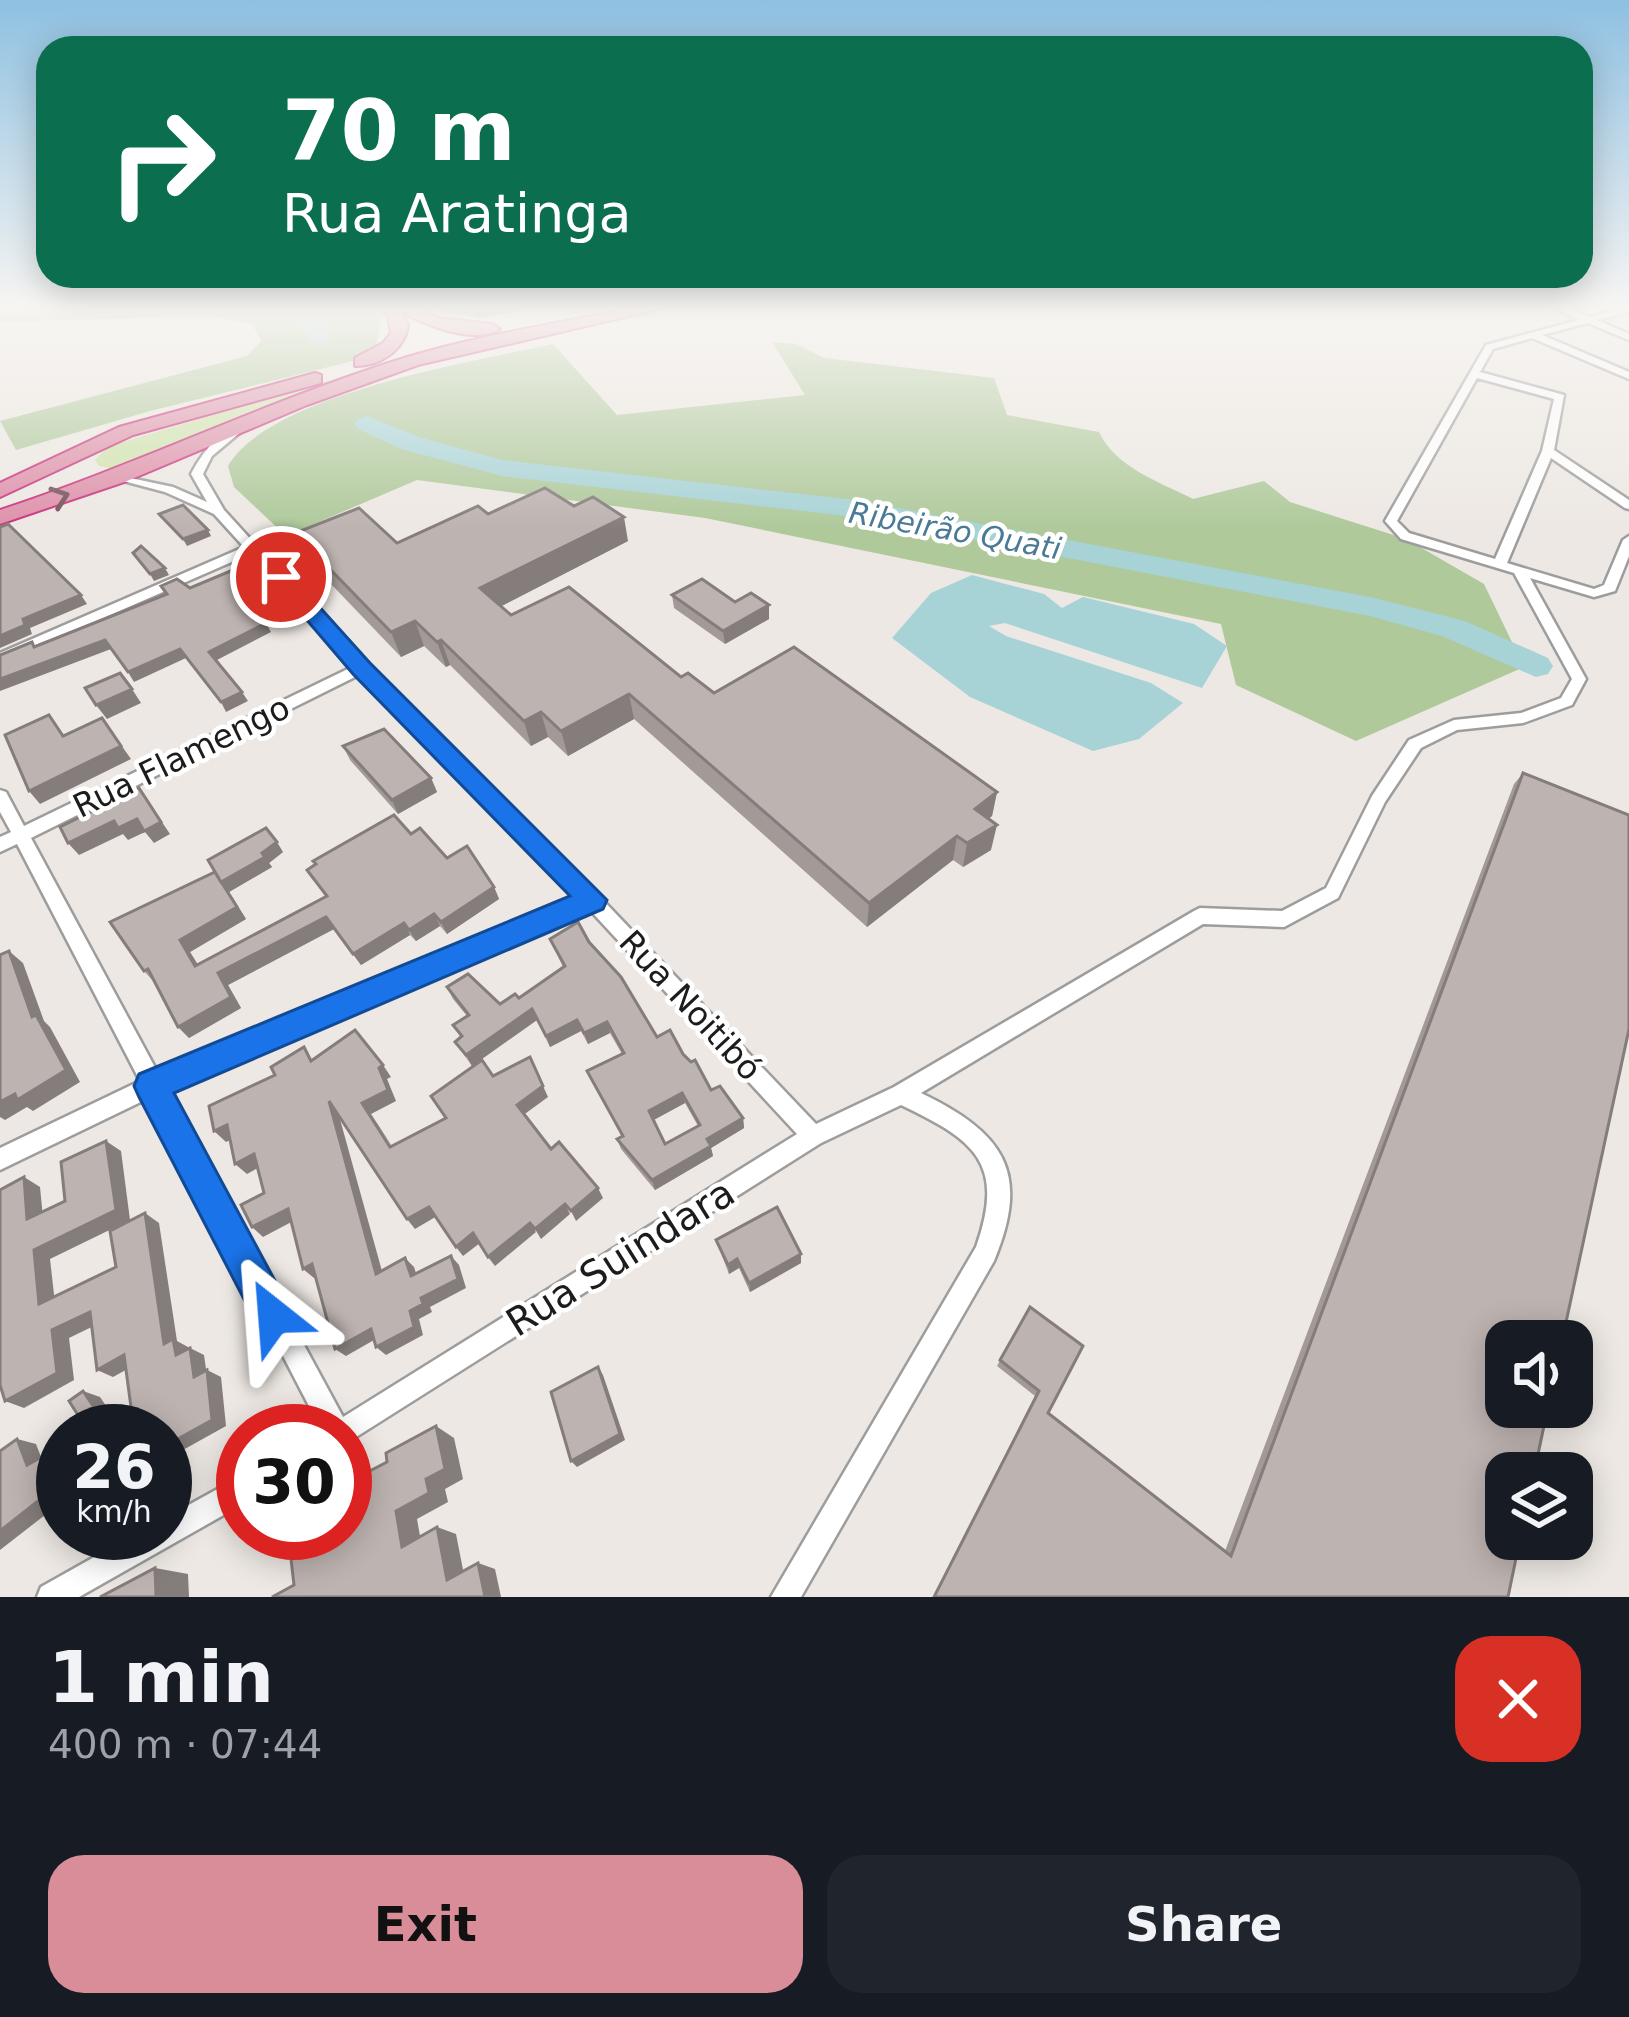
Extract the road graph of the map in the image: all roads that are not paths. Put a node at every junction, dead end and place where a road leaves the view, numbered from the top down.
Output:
1 (309, 380) edge
2 (311, 380) edge
3 (358, 380) edge
4 (1471, 380) edge
5 (1494, 380) edge
6 (305, 381) junction
7 (240, 428) junction
8 (126, 430) junction
9 (1548, 451) junction
10 (121, 477) junction
11 (0, 491) edge
12 (1629, 506) edge
13 (219, 512) junction
14 (0, 517) edge
15 (1629, 540) edge
16 (254, 547) junction
17 (1510, 569) junction
18 (0, 658) edge
19 (362, 668) junction
20 (0, 796) edge
21 (10, 840) edge
22 (592, 900) junction
23 (152, 1086) junction
24 (901, 1094) junction
25 (814, 1136) junction
26 (0, 1159) edge
27 (322, 1404) edge
28 (372, 1414) edge
29 (216, 1504) edge
30 (51, 1597) edge
31 (785, 1597) edge

1 - 6 highway
2 - 6 highway
3 - 7 highway
4 - 17 street
5 - 9 street
6 - 8 highway
7 - 10 highway
7 - 13 street, Rua Noitibó
8 - 10 highway
8 - 11 highway
9 - 12 street
9 - 17 street
10 - 13 street, Rua Noitibó
14 -> 10 highway
13 - 16 street, Rua Noitibó
15 - 17 street
16 - 18 street
16 - 19 street, Rua Noitibó
17 - 24 street, Rua Suindara
19 - 21 street, Rua Flamengo
19 - 22 street, Rua Noitibó
20 - 21 street
21 - 23 street
22 - 23 street
22 - 25 street, Rua Noitibó
23 - 26 street
23 - 27 street
24 - 25 street, Rua Suindara
24 - 31 street
25 - 28 street, Rua Suindara
29 - 30 street

